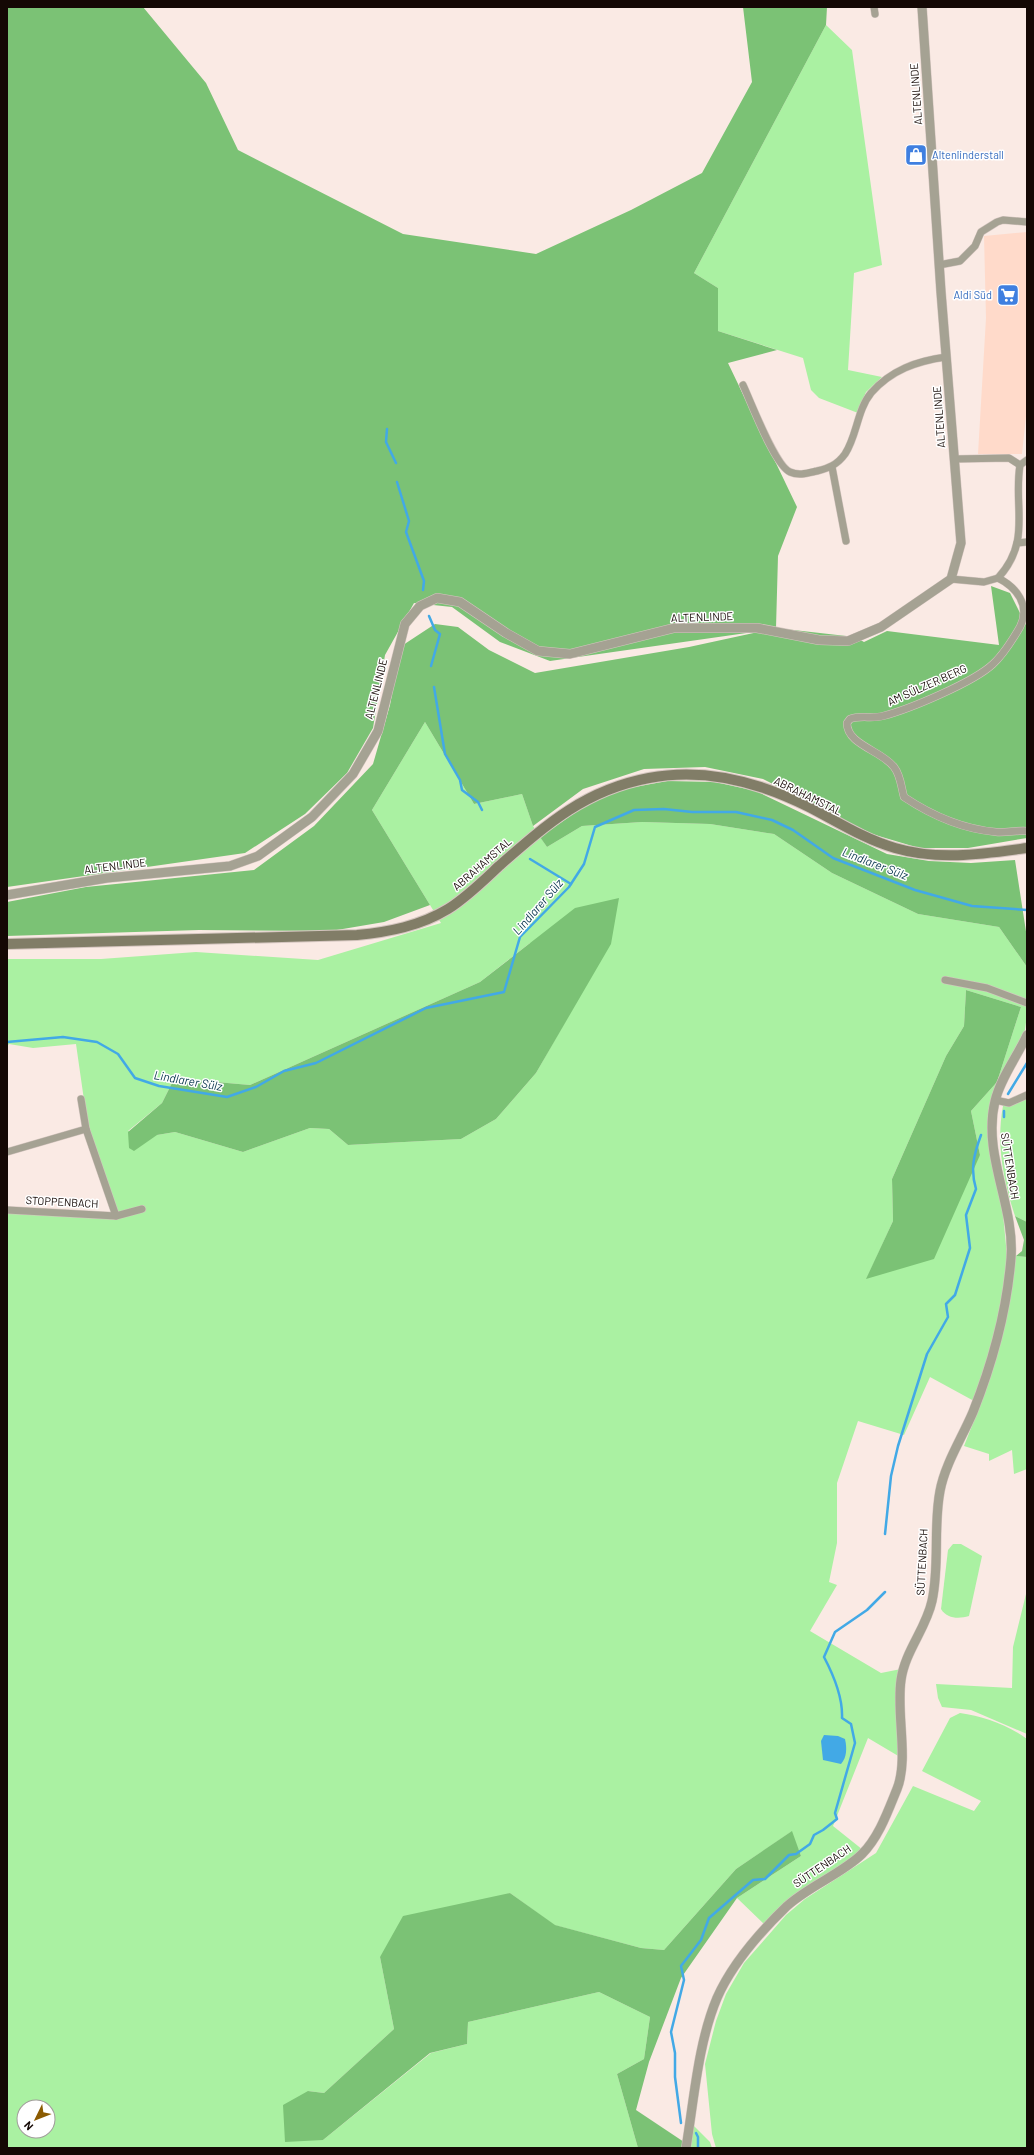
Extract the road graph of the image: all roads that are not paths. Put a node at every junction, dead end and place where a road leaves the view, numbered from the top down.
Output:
1 (922, 7) edge
2 (1027, 222) edge
3 (940, 265) junction
4 (946, 357) junction
5 (743, 385) dead end
6 (954, 459) junction
7 (1027, 460) edge
8 (1020, 464) junction
9 (832, 467) junction
10 (846, 541) dead end
11 (1027, 542) edge
12 (1017, 543) junction
13 (998, 578) junction
14 (951, 579) junction
15 (1027, 831) edge
16 (1027, 848) edge
17 (7, 895) edge
18 (7, 944) edge
19 (945, 980) dead end
20 (1027, 1003) edge
21 (1027, 1035) edge
22 (1027, 1095) edge
23 (81, 1099) dead end
24 (996, 1100) junction
25 (86, 1129) junction
26 (7, 1152) edge
27 (142, 1209) dead end
28 (7, 1210) edge
29 (116, 1216) junction
30 (686, 2148) edge

1 - 3 street, ALTENLINDE
2 - 3 street
3 - 4 street, ALTENLINDE
4 - 6 street, ALTENLINDE
4 - 9 street
5 - 9 street
6 - 8 street
6 - 14 street, ALTENLINDE
7 - 8 street
8 - 12 street
9 - 10 street
11 - 12 street
12 - 13 street
13 - 14 street
13 - 15 street, AM SÜLZER BERG
14 - 17 street, ALTENLINDE
16 - 18 main road, ABRAHAMSTAL
19 - 20 street
21 - 24 street, SÜTTENBACH
22 - 24 street
23 - 25 street, STOPPENBACH
24 - 30 street, SÜTTENBACH
25 - 26 street
25 - 29 street, STOPPENBACH
27 - 29 street, STOPPENBACH
28 - 29 street, STOPPENBACH

